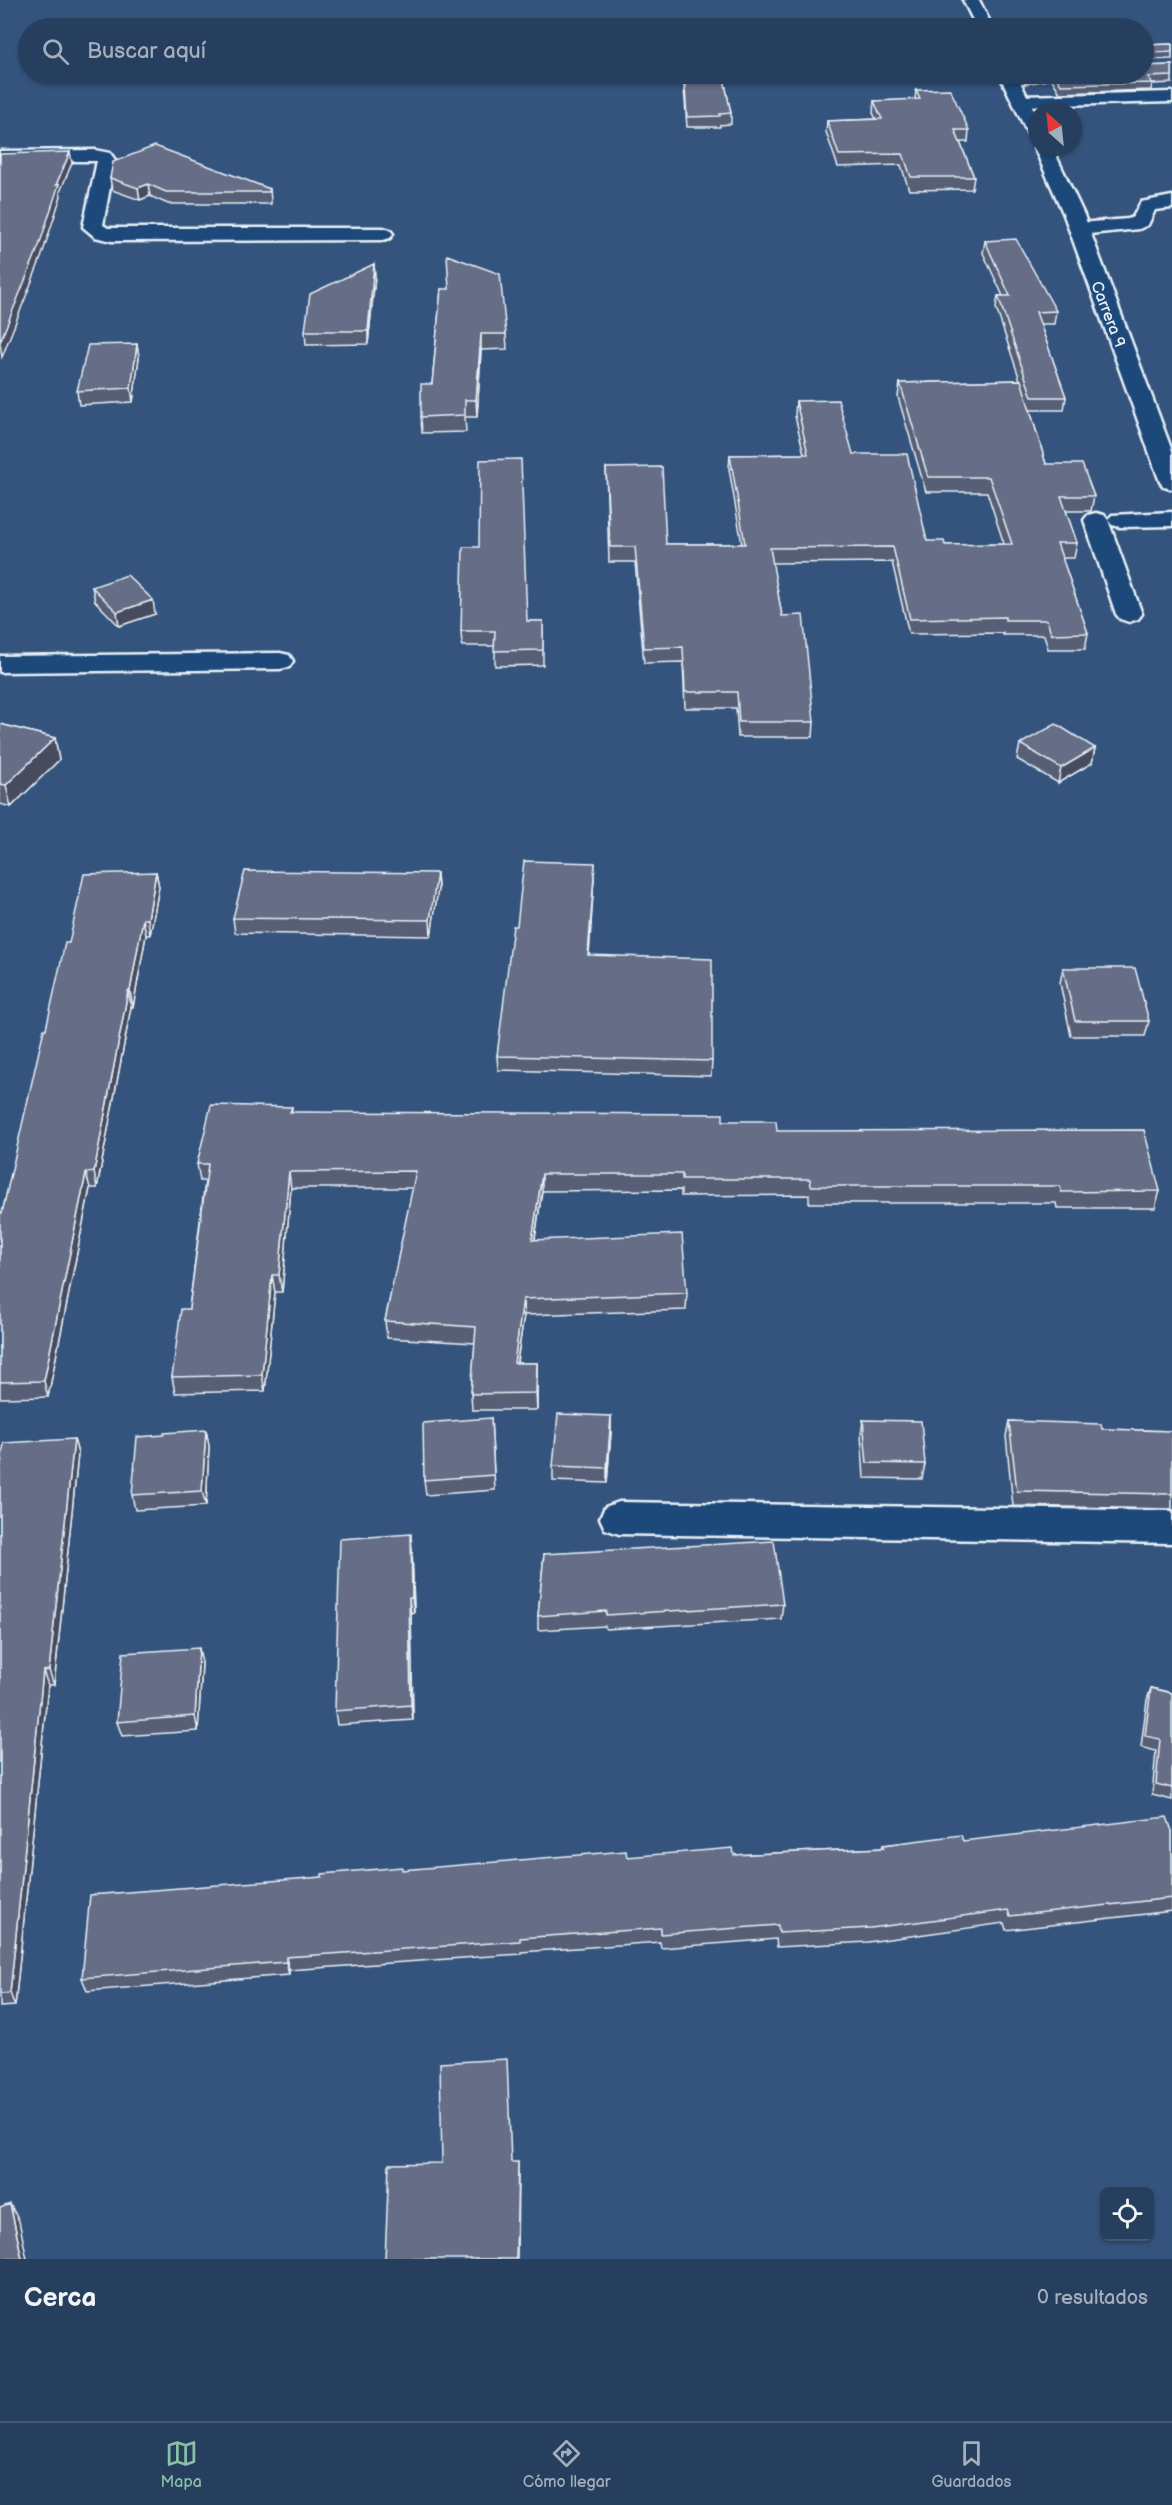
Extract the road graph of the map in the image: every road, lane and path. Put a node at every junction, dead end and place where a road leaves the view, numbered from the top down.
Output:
1 (971, 0) edge
2 (980, 18) edge
3 (1013, 84) edge
4 (1172, 97) edge
5 (1022, 101) junction
6 (1028, 114) edge
7 (0, 156) edge
8 (1047, 156) edge
9 (1172, 202) edge
10 (1079, 229) junction
11 (383, 234) dead end
12 (1172, 481) edge
13 (1172, 519) edge
14 (1129, 614) dead end
15 (280, 662) dead end
16 (0, 664) edge
17 (619, 1518) dead end
18 (1172, 1527) edge

1 - 2 street
3 - 5 street
4 - 5 street
5 - 6 street
7 - 11 street
8 - 10 street, Carrera 9
9 - 10 street
10 - 12 street, Carrera 9
13 - 14 street
15 - 16 street
17 - 18 street

